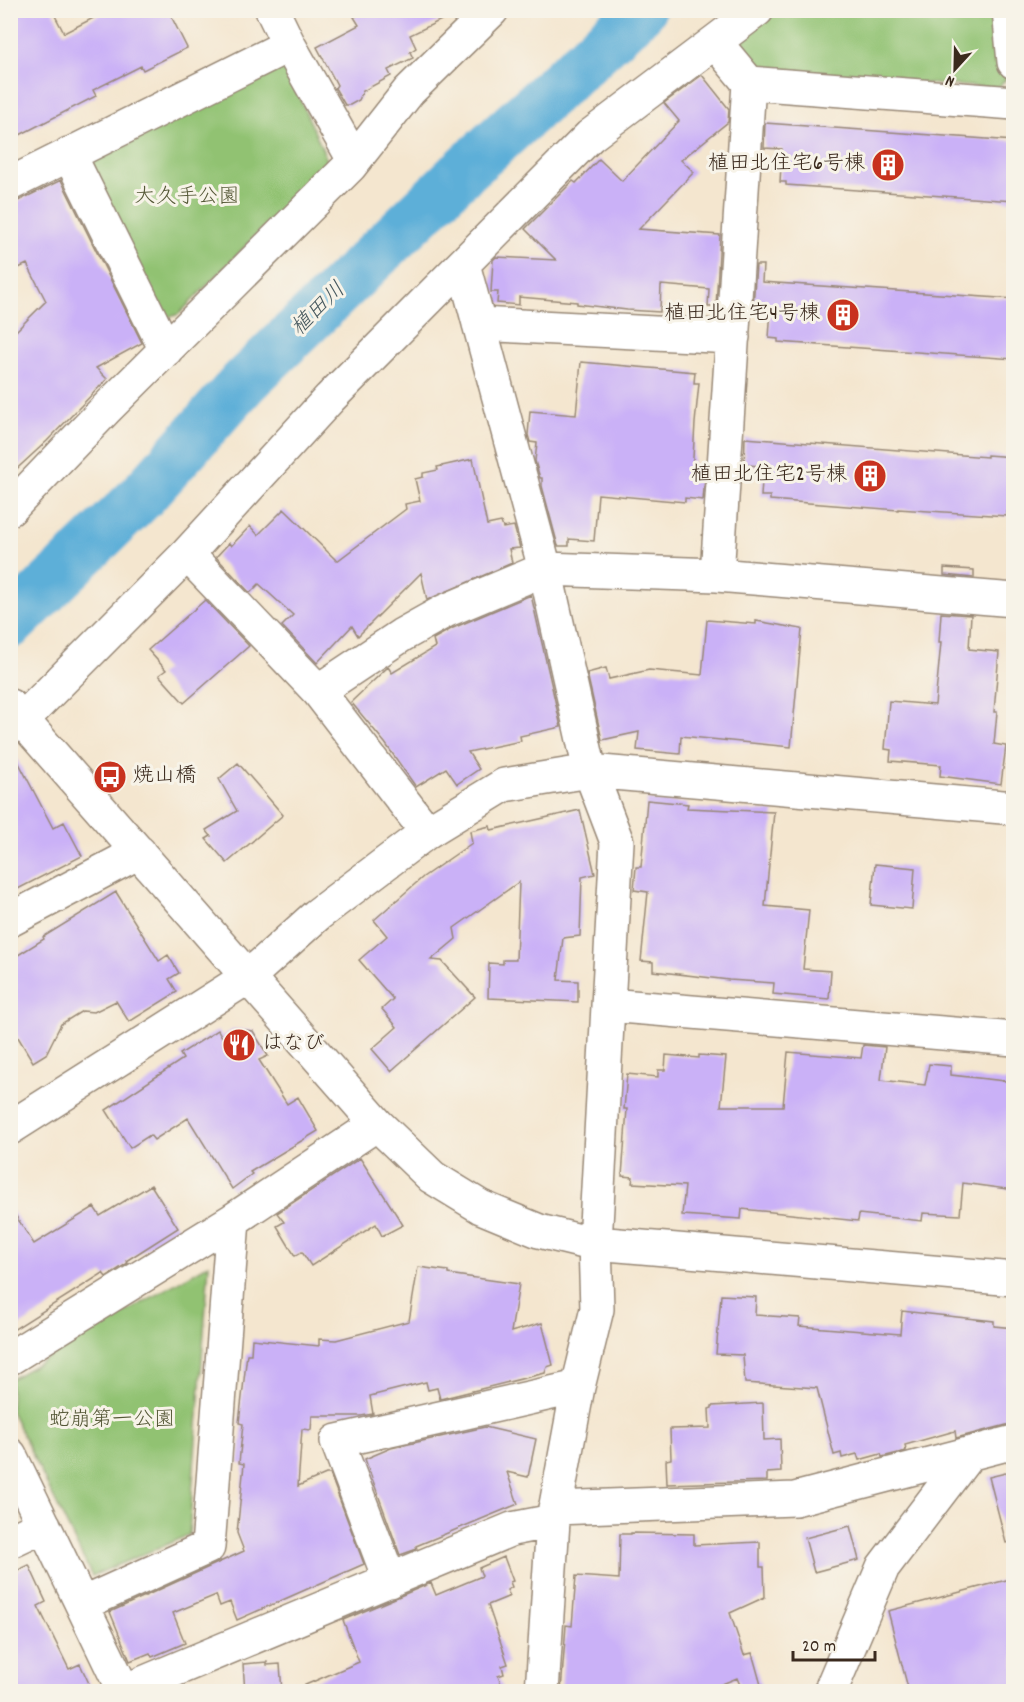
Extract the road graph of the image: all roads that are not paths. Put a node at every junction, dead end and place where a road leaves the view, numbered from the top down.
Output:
1 (272, 10) edge
2 (492, 10) edge
3 (757, 10) edge
4 (1009, 10) edge
5 (715, 42) junction
6 (289, 45) junction
7 (1014, 62) edge
8 (749, 82) junction
9 (1014, 103) edge
10 (69, 154) junction
11 (354, 160) junction
12 (10, 184) edge
13 (463, 264) junction
14 (479, 324) junction
15 (733, 337) junction
16 (166, 350) junction
17 (10, 509) edge
18 (186, 554) junction
19 (545, 569) junction
20 (717, 575) junction
21 (1014, 600) edge
22 (318, 691) junction
23 (14, 715) edge
24 (590, 771) junction
25 (1014, 808) edge
26 (427, 832) junction
27 (139, 852) junction
28 (10, 920) edge
29 (248, 977) junction
30 (608, 1005) junction
31 (1014, 1039) edge
32 (377, 1124) junction
33 (10, 1128) edge
34 (233, 1220) junction
35 (595, 1243) junction
36 (1014, 1279) edge
37 (10, 1358) edge
38 (578, 1388) junction
39 (1014, 1442) edge
40 (969, 1454) junction
41 (10, 1455) edge
42 (554, 1514) junction
43 (44, 1525) junction
44 (10, 1541) edge
45 (390, 1581) junction
46 (82, 1604) junction
47 (124, 1691) edge
48 (542, 1692) edge
49 (830, 1692) edge

1 - 6 street
2 - 11 street
3 - 5 street
4 - 7 street
5 - 8 street
5 - 13 street
6 - 10 street
6 - 11 street
8 - 9 street
8 - 15 street
10 - 12 street
10 - 16 street
11 - 16 street
13 - 14 street
13 - 18 street
14 - 15 street
14 - 19 street
15 - 20 street
16 - 17 street
18 - 22 street
18 - 23 street
19 - 20 street
19 - 22 street
19 - 24 street
20 - 21 street
22 - 26 street
23 - 27 street
24 - 25 street
24 - 26 street
24 - 30 street
26 - 29 street
27 - 28 street
27 - 29 street
29 - 32 street
29 - 33 street
30 - 31 street
30 - 35 street
32 - 34 street
32 - 35 street
34 - 37 street
34 - 46 street
35 - 36 street
35 - 38 street
38 - 42 street
38 - 45 street
39 - 40 street
40 - 42 street
40 - 49 street
41 - 43 street
42 - 45 street
42 - 48 street
43 - 44 street
43 - 46 street
45 - 47 street
46 - 47 street

